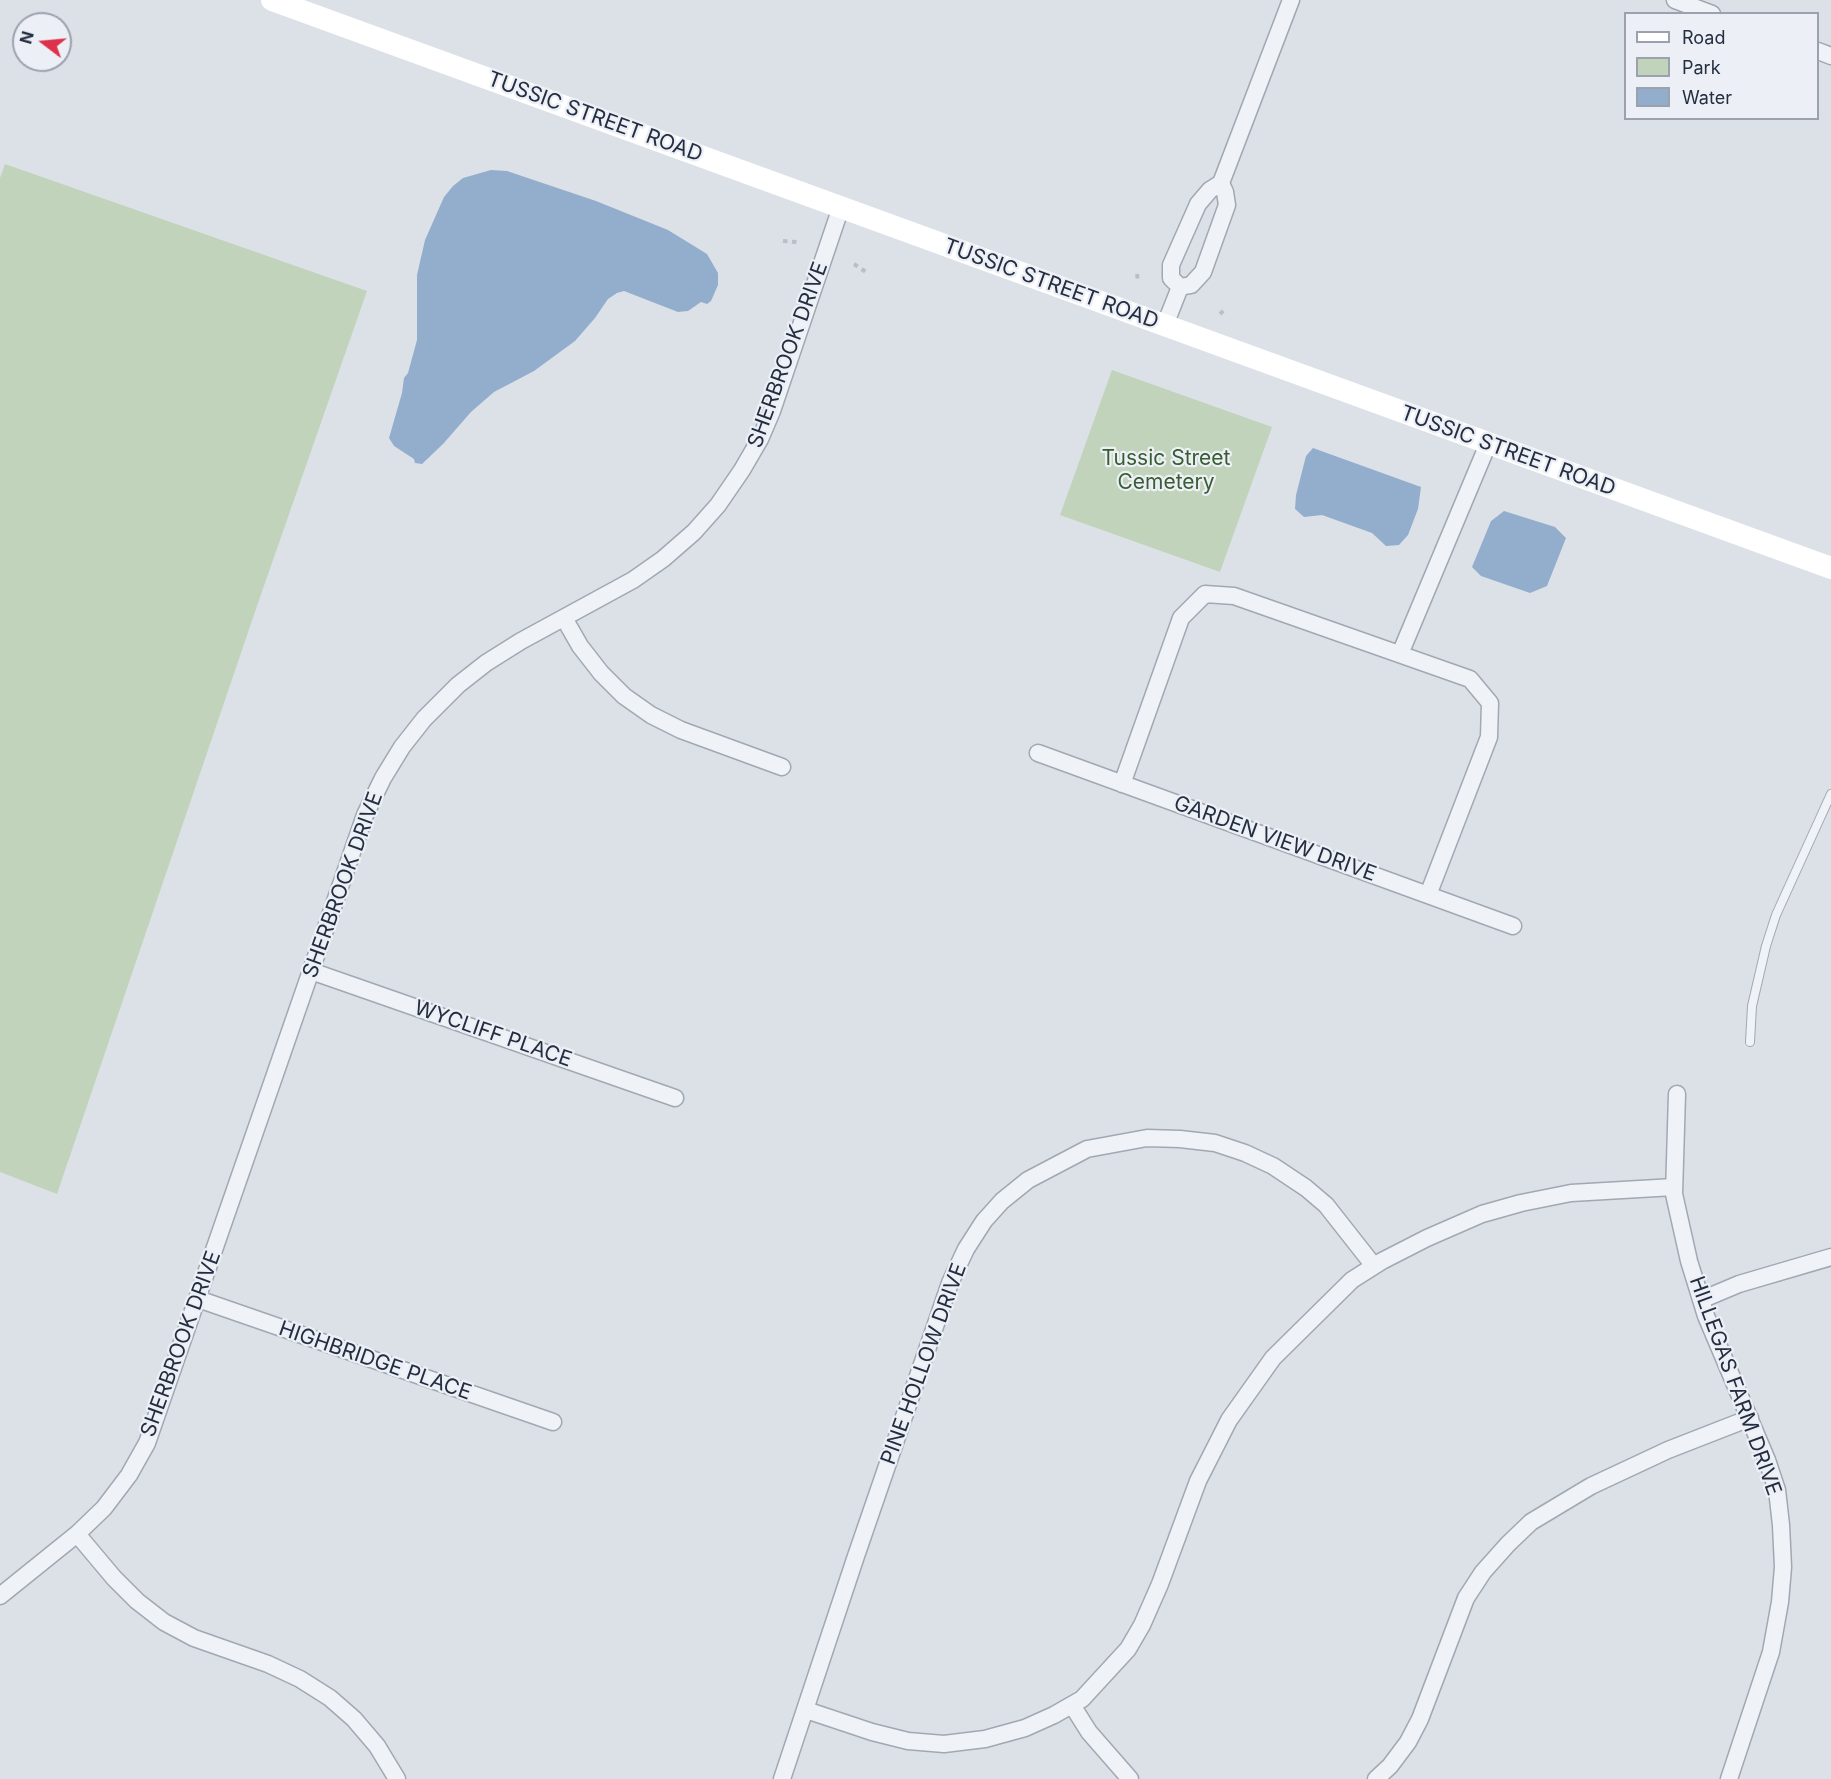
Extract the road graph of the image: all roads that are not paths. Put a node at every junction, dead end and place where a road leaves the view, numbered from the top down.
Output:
1 (272, 0) edge
2 (1291, 0) edge
3 (1674, 0) edge
4 (1707, 12) edge
5 (1221, 183) junction
6 (841, 207) junction
7 (1180, 287) junction
8 (1165, 325) junction
9 (1488, 444) junction
10 (1831, 568) edge
11 (564, 618) junction
12 (1400, 654) junction
13 (1038, 753) dead end
14 (782, 767) dead end
15 (1122, 784) junction
16 (1831, 794) edge
17 (1428, 895) junction
18 (1513, 926) dead end
19 (311, 971) junction
20 (1750, 1042) dead end
21 (1677, 1094) dead end
22 (675, 1098) dead end
23 (1674, 1187) junction
24 (1831, 1257) edge
25 (1374, 1266) junction
26 (198, 1299) junction
27 (1701, 1300) junction
28 (1750, 1418) junction
29 (553, 1422) dead end
30 (77, 1534) junction
31 (0, 1596) edge
32 (1071, 1705) junction
33 (806, 1710) junction
34 (397, 1779) edge
35 (782, 1779) edge
36 (1130, 1779) edge
37 (1376, 1779) edge
38 (1729, 1779) edge

1 - 6 main road, TUSSIC STREET ROAD
2 - 5 street
3 - 4 street
5 - 7 street
5 - 7 street
6 - 8 main road, TUSSIC STREET ROAD
6 - 11 street, SHERBROOK DRIVE
7 - 8 street
8 - 9 main road, TUSSIC STREET ROAD
9 - 10 main road, TUSSIC STREET ROAD
9 - 12 street
11 - 14 street
11 - 19 street, SHERBROOK DRIVE
12 - 15 street
12 - 17 street
13 - 15 street, GARDEN VIEW DRIVE
15 - 17 street, GARDEN VIEW DRIVE
16 - 20 lane
17 - 18 street, GARDEN VIEW DRIVE
19 - 22 street, WYCLIFF PLACE
19 - 26 street, SHERBROOK DRIVE
21 - 23 street, HILLEGAS FARM DRIVE
23 - 25 street
23 - 27 street, HILLEGAS FARM DRIVE
24 - 27 street
25 - 32 street
25 - 33 street, PINE HOLLOW DRIVE
26 - 29 street, HIGHBRIDGE PLACE
26 - 30 street, SHERBROOK DRIVE
27 - 28 street, HILLEGAS FARM DRIVE
28 - 37 street
28 - 38 street, HILLEGAS FARM DRIVE
30 - 31 street, SHERBROOK DRIVE
30 - 34 street
32 - 33 street
32 - 36 street
33 - 35 street, PINE HOLLOW DRIVE

